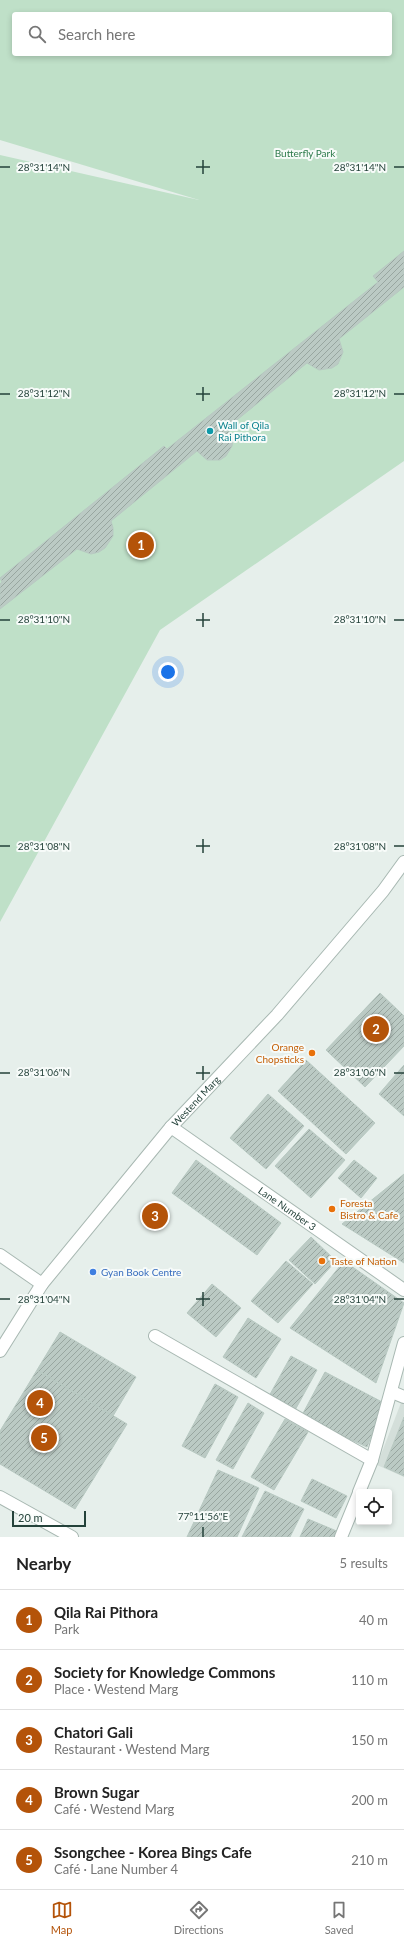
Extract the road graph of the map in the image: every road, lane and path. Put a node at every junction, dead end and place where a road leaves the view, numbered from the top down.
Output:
1 (404, 862) edge
2 (171, 1127) junction
3 (0, 1255) edge
4 (42, 1284) junction
5 (404, 1290) edge
6 (155, 1336) dead end
7 (404, 1343) edge
8 (0, 1351) edge
9 (392, 1392) junction
10 (404, 1397) edge
11 (372, 1460) junction
12 (360, 1489) edge
13 (0, 1497) edge
14 (356, 1500) edge
15 (72, 1537) edge
16 (341, 1537) edge

1 - 2 street, Westend Marg
2 - 4 street, Westend Marg
2 - 5 street, Lane Number 3
3 - 4 street
4 - 8 street, Westend Marg
6 - 11 street
7 - 9 street
9 - 10 street
9 - 11 street
11 - 12 street
13 - 15 street
14 - 16 street

